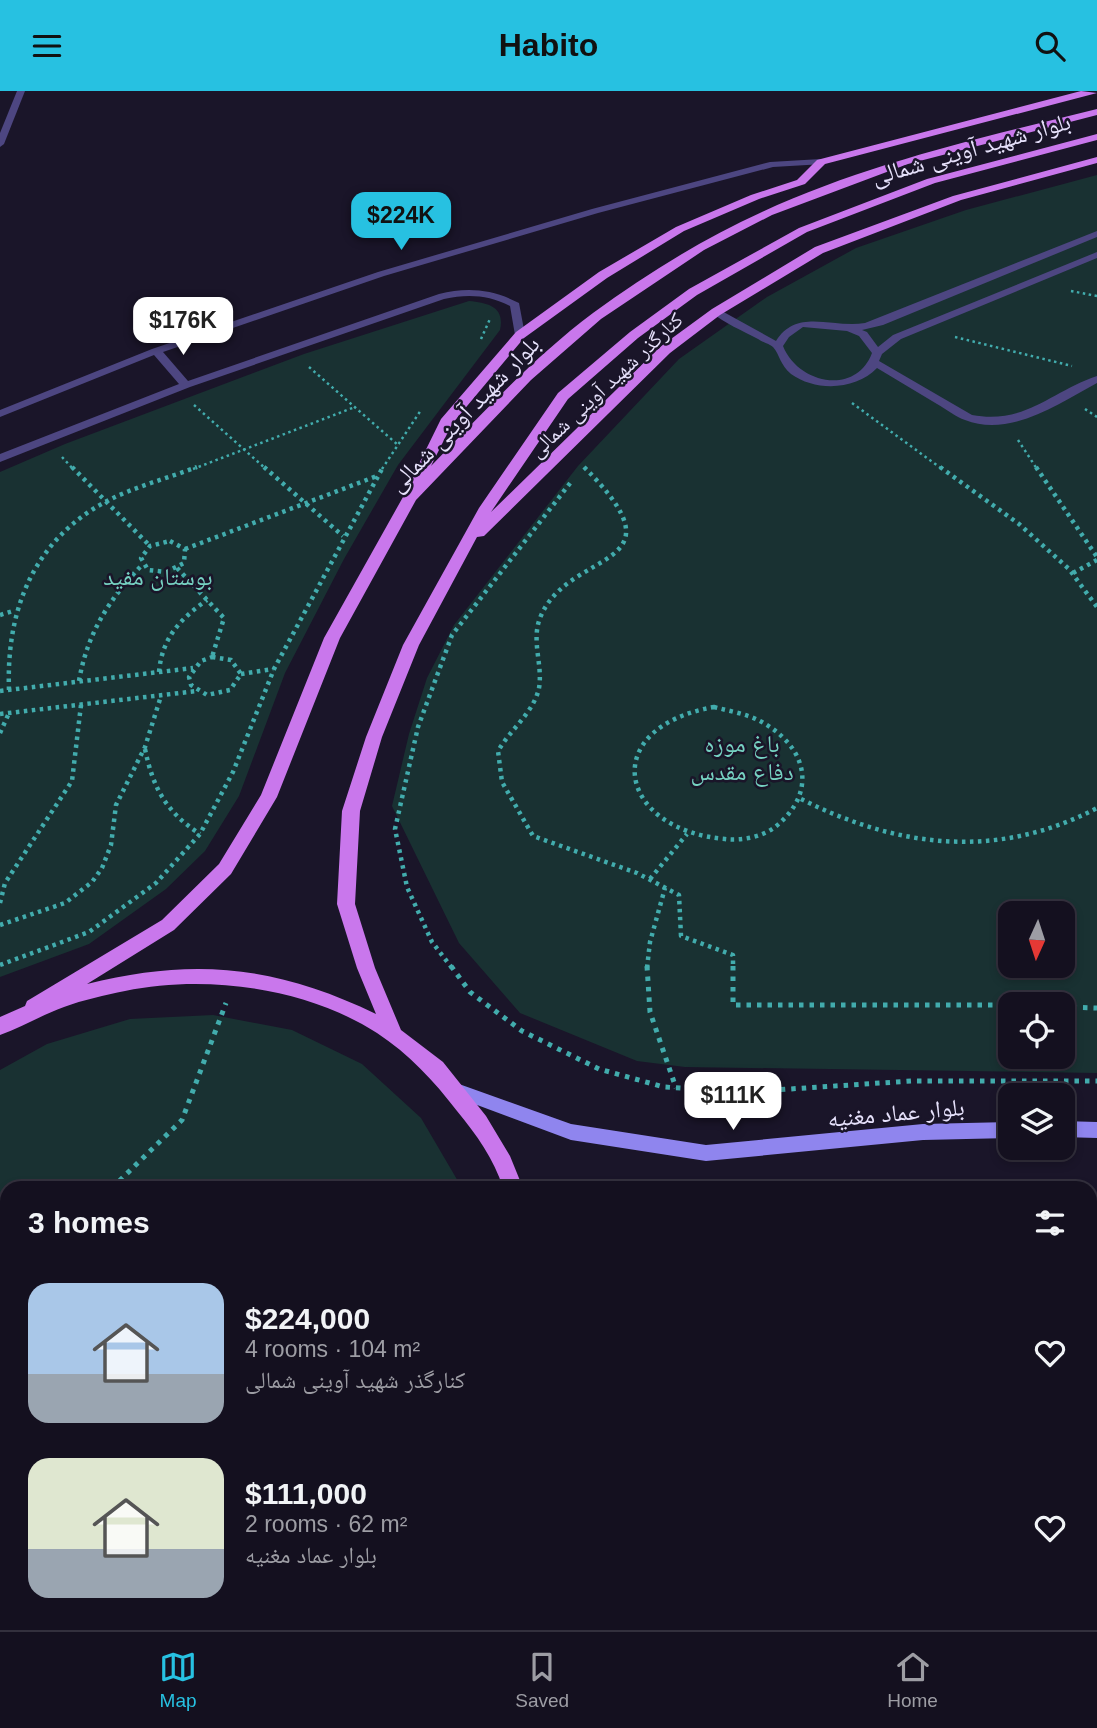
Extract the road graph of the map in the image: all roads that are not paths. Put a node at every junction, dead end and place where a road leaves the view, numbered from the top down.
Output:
1 (21, 91) edge
2 (1093, 91) edge
3 (1097, 112) edge
4 (1097, 137) edge
5 (0, 144) edge
6 (1097, 160) edge
7 (821, 162) junction
8 (1097, 234) edge
9 (1097, 255) edge
10 (716, 312) junction
11 (850, 328) junction
12 (520, 335) junction
13 (778, 347) junction
14 (156, 351) junction
15 (877, 358) junction
16 (1097, 379) edge
17 (186, 385) junction
18 (1, 413) edge
19 (0, 458) edge
20 (410, 497) junction
21 (470, 542) junction
22 (34, 1007) junction
23 (0, 1026) edge
24 (392, 1030) junction
25 (459, 1091) junction
26 (1075, 1129) edge
27 (998, 1130) edge
28 (1097, 1130) edge
29 (511, 1181) edge

1 - 5 street
2 - 7 main road
3 - 20 main road, بلوار شهید آوینی شمالی
4 - 21 main road, بلوار شهید آوینی شمالی
6 - 10 main road, کنارگذر شهید آوینی شمالی
7 - 12 main road
7 - 14 street
8 - 11 street
9 - 15 street
10 - 13 street
10 - 21 main road, کنارگذر شهید آوینی شمالی
11 - 13 street
11 - 15 street
12 - 17 street
12 - 20 main road
13 - 15 street
14 - 17 street
14 - 18 street
15 - 16 street
17 - 19 street
20 - 22 main road, بلوار شهید آوینی شمالی
21 - 24 main road, بلوار شهید آوینی شمالی
22 - 23 main road
22 - 24 main road
24 - 25 main road
25 - 27 main road, بلوار عماد مغنیه
25 - 29 main road
26 - 28 main road

